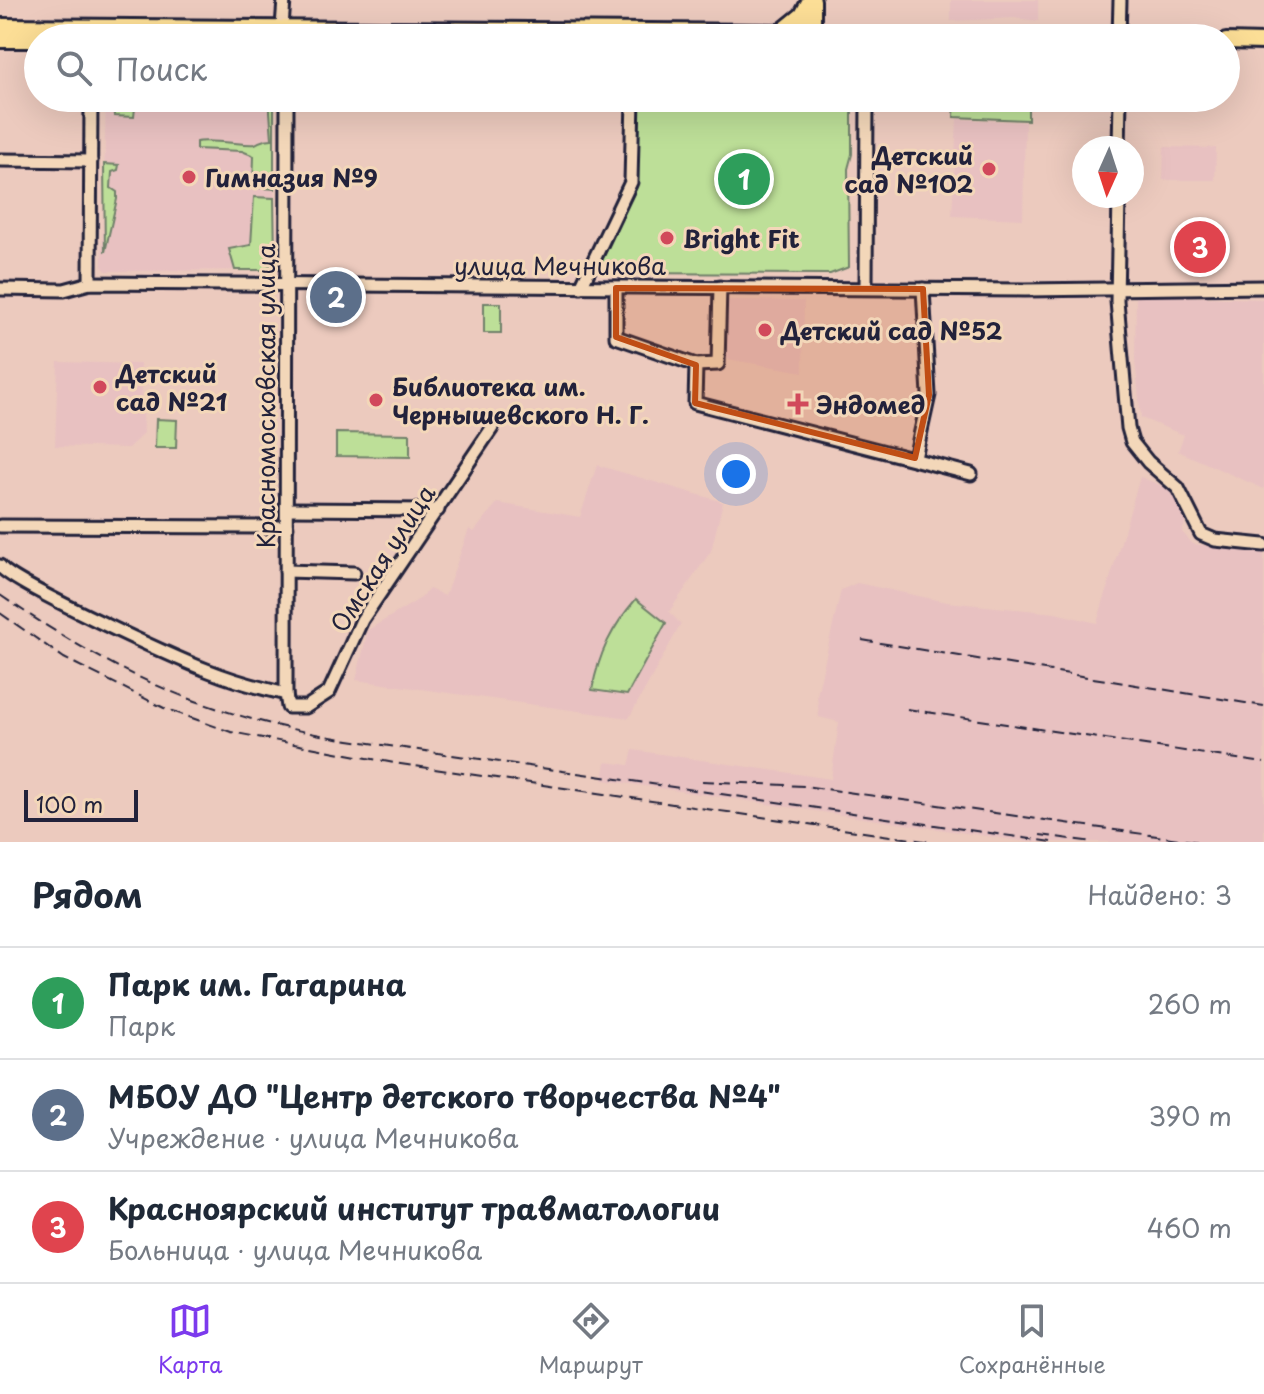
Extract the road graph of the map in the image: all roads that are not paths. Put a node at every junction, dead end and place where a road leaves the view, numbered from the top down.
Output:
1 (284, 0) edge
2 (811, 0) edge
3 (1120, 0) edge
4 (282, 24) edge
5 (791, 24) edge
6 (812, 24) edge
7 (1119, 24) edge
8 (0, 26) edge
9 (24, 27) edge
10 (0, 40) edge
11 (24, 40) edge
12 (1240, 41) edge
13 (1264, 42) edge
14 (91, 112) edge
15 (287, 112) edge
16 (633, 112) edge
17 (867, 112) edge
18 (1120, 112) edge
19 (1119, 136) edge
20 (0, 160) edge
21 (91, 161) junction
22 (1119, 208) edge
23 (90, 283) junction
24 (287, 283) junction
25 (581, 287) junction
26 (720, 287) junction
27 (1264, 287) edge
28 (616, 288) junction
29 (866, 288) junction
30 (1118, 288) junction
31 (0, 289) edge
32 (923, 289) junction
33 (696, 365) junction
34 (492, 428) dead end
35 (915, 458) junction
36 (971, 474) dead end
37 (287, 509) junction
38 (438, 510) junction
39 (0, 526) edge
40 (287, 527) junction
41 (1264, 545) edge
42 (0, 566) edge
43 (286, 571) junction
44 (354, 573) dead end
45 (286, 694) junction

1 - 4 street
2 - 5 main road
2 - 6 main road
3 - 7 street
8 - 9 main road
10 - 11 main road
12 - 13 main road
14 - 21 street
15 - 24 street, Красномосковская улица
16 - 25 street
17 - 29 street
18 - 19 street
20 - 21 street
21 - 23 street
22 - 30 street
23 - 24 street, улица Мечникова
23 - 31 street, улица Мечникова
24 - 25 street, улица Мечникова
24 - 37 street, Красномосковская улица
25 - 28 street, улица Мечникова
26 - 28 street, улица Мечникова
26 - 29 street, улица Мечникова
26 - 33 street
27 - 30 street, улица Мечникова
28 - 33 street
29 - 32 street, улица Мечникова
30 - 32 street, улица Мечникова
30 - 41 street
32 - 35 street
33 - 35 street
34 - 38 street, Омская улица
35 - 36 street
37 - 38 street
37 - 40 street, Красномосковская улица
38 - 45 street, Омская улица
39 - 40 street
40 - 43 street, Красномосковская улица
42 - 45 street
43 - 44 street
43 - 45 street, Красномосковская улица

